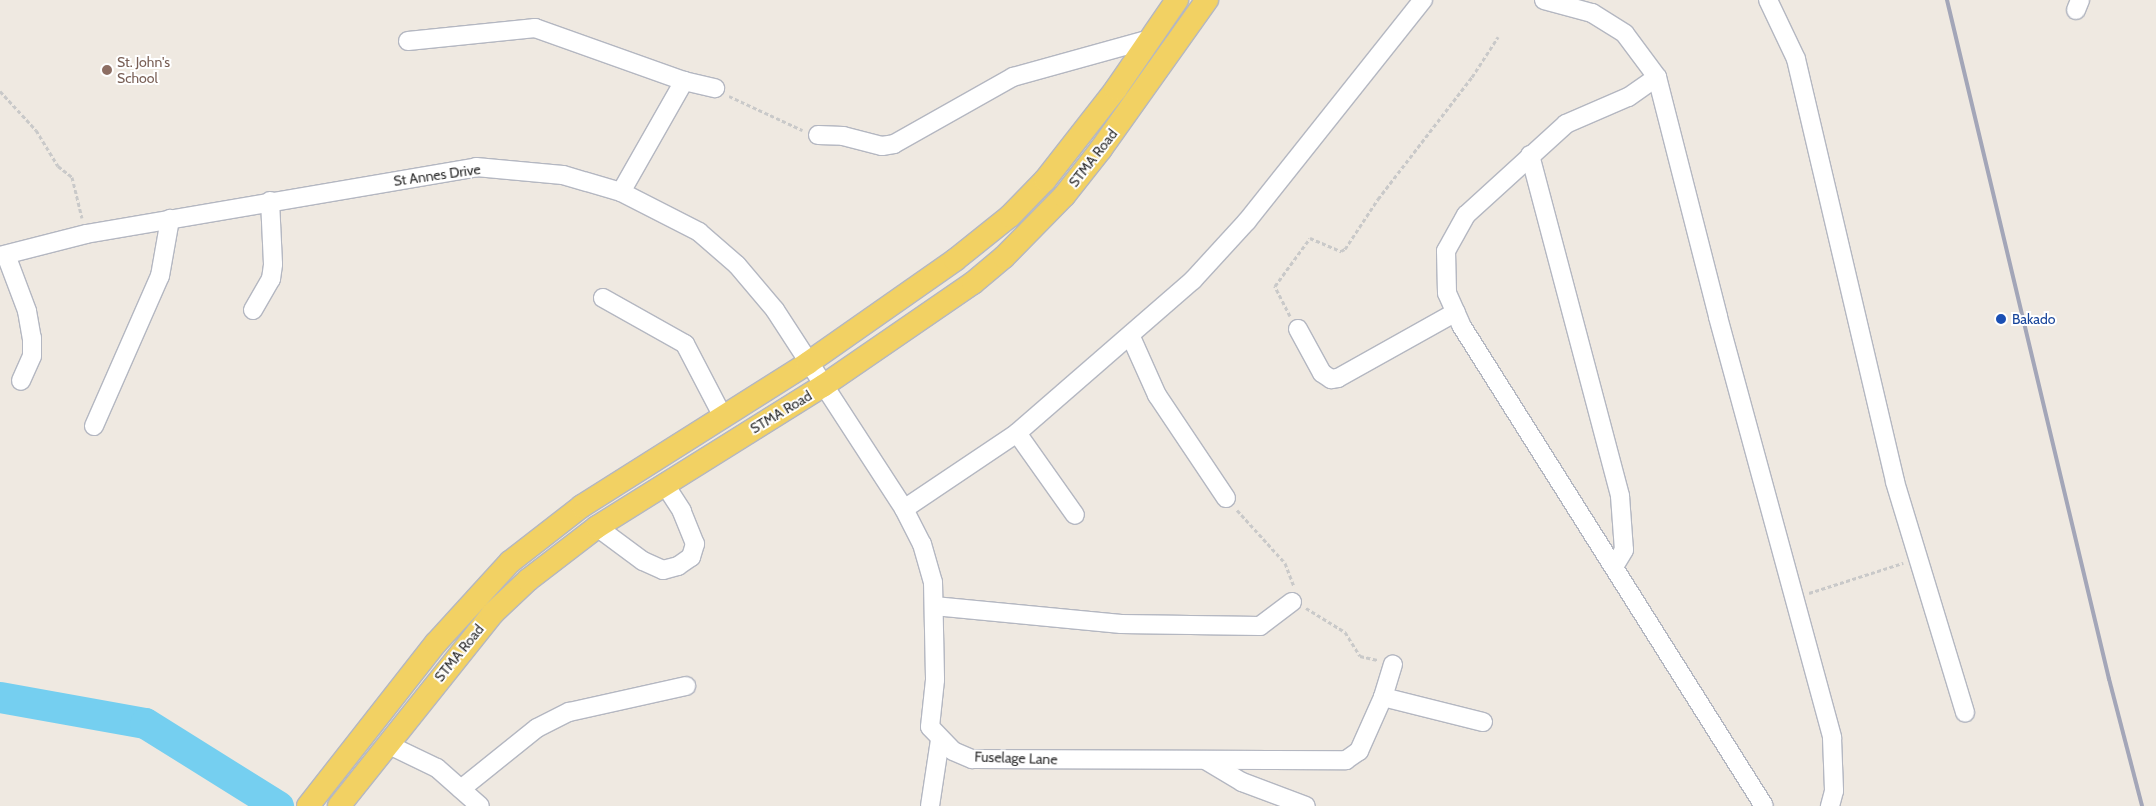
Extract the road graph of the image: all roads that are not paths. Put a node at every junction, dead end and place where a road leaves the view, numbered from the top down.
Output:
1 (1177, 0) edge
2 (1207, 0) edge
3 (1423, 0) edge
4 (1544, 0) edge
5 (1768, 0) edge
6 (1150, 39) junction
7 (408, 41) dead end
8 (1657, 76) junction
9 (684, 82) junction
10 (715, 88) road end
11 (818, 135) road end
12 (1530, 155) junction
13 (621, 192) junction
14 (270, 201) junction
15 (170, 219) junction
16 (3, 256) edge
17 (603, 298) dead end
18 (253, 310) dead end
19 (1456, 312) junction
20 (1298, 329) road end
21 (1131, 337) junction
22 (808, 363) junction
23 (21, 381) dead end
24 (823, 386) junction
25 (722, 415) junction
26 (94, 426) dead end
27 (1017, 433) junction
28 (665, 485) junction
29 (1226, 498) road end
30 (904, 509) junction
31 (1075, 515) dead end
32 (597, 527) junction
33 (1615, 565) junction
34 (1292, 602) road end
35 (934, 606) junction
36 (1393, 665) road end
37 (686, 686) dead end
38 (1383, 697) junction
39 (1965, 713) dead end
40 (1483, 722) dead end
41 (940, 740) junction
42 (387, 744) junction
43 (1207, 761) junction
44 (461, 789) junction
45 (308, 806) edge
46 (338, 806) edge
47 (480, 806) edge
48 (930, 806) edge
49 (1306, 806) edge
50 (1764, 806) edge
51 (1830, 806) edge

1 - 6 main road, STMA Road
2 - 24 main road, STMA Road
3 - 21 street
4 - 8 street
5 - 39 street
6 - 11 street
6 - 22 main road, STMA Road
7 - 9 street
8 - 12 street
8 - 51 street
9 - 10 street
9 - 13 street
12 - 19 street
12 - 33 street
13 - 14 street, St Annes Drive
13 - 22 street, St Annes Drive
14 - 15 street, St Annes Drive
14 - 18 street
15 - 16 street, St Annes Drive
15 - 26 street
16 - 23 street
17 - 25 street
19 - 20 street
19 - 33 street
21 - 27 street
21 - 29 street
22 - 24 street, St Annes Drive
22 - 25 main road, STMA Road
24 - 28 main road, STMA Road
24 - 30 street
25 - 45 main road, STMA Road
27 - 30 street
27 - 31 street
28 - 32 main road, STMA Road
28 - 32 street
30 - 35 street
32 - 42 main road, STMA Road
33 - 50 street
34 - 35 street
35 - 41 street
36 - 38 street, Fuselage Lane
37 - 44 street
38 - 40 street
38 - 43 street, Fuselage Lane
41 - 43 street, Fuselage Lane
41 - 48 street
42 - 44 street
42 - 46 main road, STMA Road
43 - 49 street
44 - 47 street

